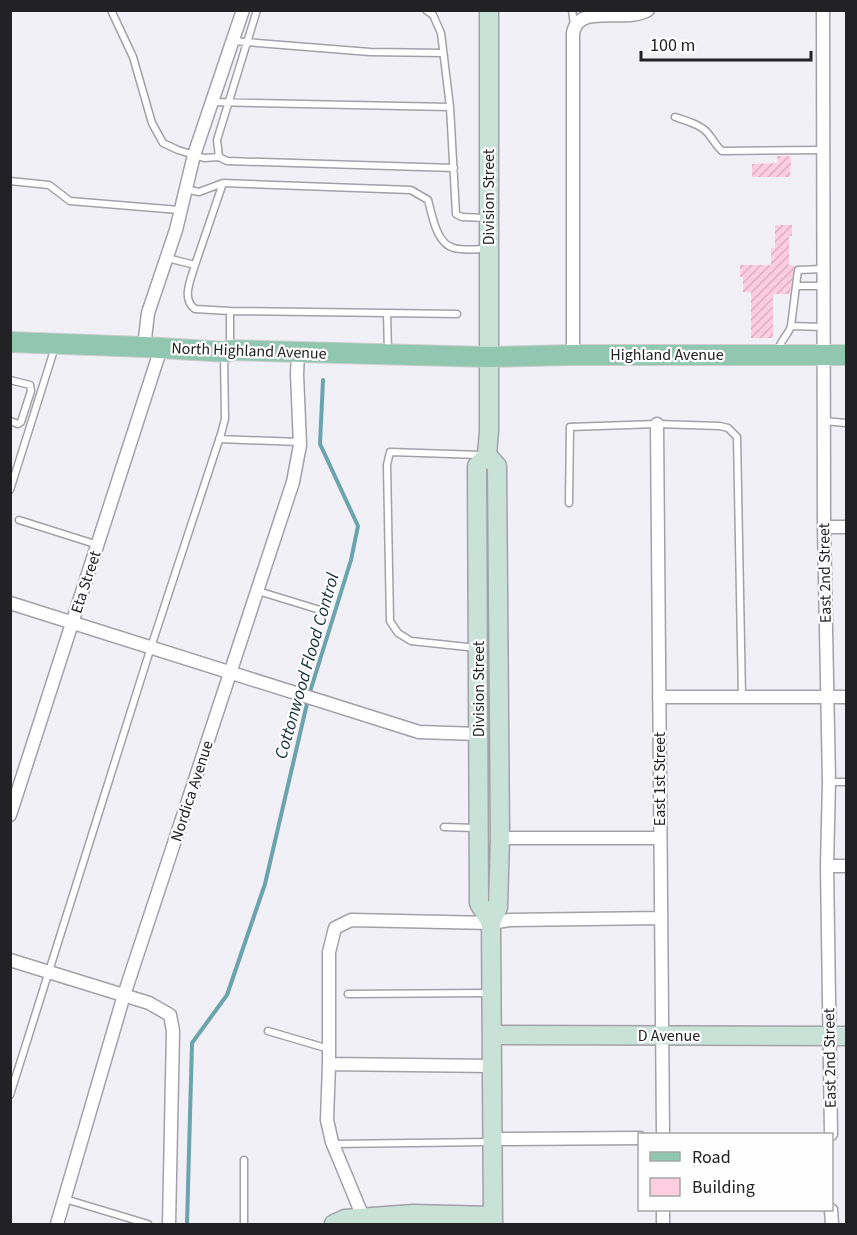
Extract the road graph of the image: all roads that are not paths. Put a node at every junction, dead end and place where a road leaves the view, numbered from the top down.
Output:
1 (111, 10) edge
2 (243, 10) edge
3 (257, 10) edge
4 (426, 10) edge
5 (489, 10) edge
6 (572, 10) edge
7 (648, 10) edge
8 (823, 10) edge
9 (573, 29) junction
10 (233, 41) junction
11 (247, 42) junction
12 (443, 53) junction
13 (212, 102) junction
14 (229, 102) junction
15 (450, 107) junction
16 (675, 117) dead end
17 (823, 150) junction
18 (194, 154) junction
19 (219, 157) junction
20 (454, 168) junction
21 (10, 181) edge
22 (223, 183) junction
23 (185, 189) junction
24 (179, 210) junction
25 (489, 218) junction
26 (489, 249) junction
27 (166, 258) junction
28 (195, 265) junction
29 (824, 268) junction
30 (797, 286) junction
31 (824, 286) junction
32 (230, 311) junction
33 (387, 313) junction
34 (457, 314) dead end
35 (791, 326) junction
36 (824, 327) junction
37 (10, 342) edge
38 (55, 345) junction
39 (153, 347) junction
40 (227, 351) junction
41 (298, 353) junction
42 (388, 355) junction
43 (573, 355) junction
44 (778, 355) junction
45 (824, 355) junction
46 (846, 356) edge
47 (488, 357) junction
48 (10, 380) edge
49 (824, 420) junction
50 (10, 421) edge
51 (846, 423) edge
52 (657, 424) junction
53 (219, 439) junction
54 (299, 442) junction
55 (487, 455) junction
56 (10, 490) edge
57 (569, 503) dead end
58 (19, 520) dead end
59 (824, 527) junction
60 (846, 527) edge
61 (98, 545) junction
62 (258, 591) junction
63 (10, 603) edge
64 (320, 610) dead end
65 (73, 624) junction
66 (151, 647) junction
67 (479, 648) junction
68 (231, 672) junction
69 (659, 697) junction
70 (742, 697) junction
71 (846, 697) edge
72 (826, 698) junction
73 (478, 734) junction
74 (829, 782) junction
75 (846, 782) edge
76 (10, 815) edge
77 (444, 827) dead end
78 (480, 828) junction
79 (500, 838) junction
80 (660, 838) junction
81 (827, 866) junction
82 (846, 866) edge
83 (660, 918) junction
84 (491, 923) junction
85 (10, 960) edge
86 (49, 972) junction
87 (492, 993) junction
88 (348, 994) dead end
89 (124, 995) junction
90 (268, 1031) dead end
91 (492, 1035) junction
92 (662, 1036) junction
93 (838, 1036) edge
94 (329, 1050) junction
95 (329, 1064) junction
96 (492, 1066) junction
97 (10, 1095) edge
98 (663, 1133) edge
99 (831, 1133) edge
100 (638, 1138) edge
101 (493, 1140) junction
102 (332, 1144) junction
103 (244, 1160) dead end
104 (65, 1198) junction
105 (493, 1220) edge
106 (363, 1221) edge
107 (57, 1224) edge
108 (148, 1224) edge
109 (170, 1224) edge
110 (244, 1224) edge
111 (334, 1224) edge

1 - 18 lane
2 - 10 street, Eta Street
3 - 11 lane
4 - 12 lane
5 - 25 main road, Division Street
6 - 9 lane
7 - 9 street
8 - 17 street, East 2nd Street
9 - 43 street
10 - 11 lane
10 - 13 street, Eta Street
11 - 12 lane
11 - 14 lane
12 - 15 lane
13 - 14 lane
13 - 18 street, Eta Street
14 - 15 lane
14 - 19 lane
15 - 20 lane
16 - 17 lane
17 - 29 street, East 2nd Street
18 - 19 lane
18 - 23 street, Eta Street
19 - 20 lane
20 - 25 lane
21 - 24 lane
22 - 23 lane
22 - 26 lane
22 - 28 lane
23 - 24 street, Eta Street
24 - 27 street, Eta Street
25 - 26 main road, Division Street
26 - 47 main road, Division Street
27 - 28 lane
27 - 39 street, Eta Street
28 - 32 lane
29 - 30 lane
29 - 31 street, East 2nd Street
30 - 31 lane
30 - 35 lane
31 - 36 street, East 2nd Street
32 - 33 lane
32 - 40 lane
33 - 34 lane
33 - 42 lane
35 - 36 lane
35 - 44 lane
36 - 45 street, East 2nd Street
37 - 38 main road, North Highland Avenue
38 - 39 main road, North Highland Avenue
38 - 56 lane
39 - 40 main road, North Highland Avenue
39 - 61 street, Eta Street
40 - 41 main road, North Highland Avenue
40 - 53 lane
41 - 42 main road, North Highland Avenue
41 - 54 street, Nordica Avenue
42 - 47 main road, North Highland Avenue
43 - 44 main road, Highland Avenue
43 - 47 main road, Highland Avenue
44 - 45 main road, Highland Avenue
45 - 46 main road, Highland Avenue
45 - 49 street, East 2nd Street
47 - 55 main road, Division Street
48 - 50 lane
49 - 51 lane
49 - 59 street, East 2nd Street
52 - 57 lane
52 - 69 street, East 1st Street
52 - 70 lane
53 - 54 lane
53 - 66 lane
54 - 62 street, Nordica Avenue
55 - 67 main road, Division Street
55 - 67 lane
55 - 79 main road, Division Street
58 - 61 lane
59 - 60 street
59 - 72 street, East 2nd Street
61 - 65 street, Eta Street
62 - 64 lane
62 - 68 street, Nordica Avenue
63 - 65 street
65 - 66 street
65 - 76 street, Eta Street
66 - 68 street
66 - 86 lane
67 - 73 main road, Division Street
68 - 73 street
68 - 89 street, Nordica Avenue
69 - 70 street
69 - 80 street, East 1st Street
70 - 72 street
71 - 72 street
72 - 74 street, East 2nd Street
73 - 78 main road, Division Street
74 - 75 lane
74 - 81 street, East 2nd Street
77 - 78 lane
78 - 84 main road, Division Street
79 - 80 street
79 - 84 main road, Division Street
80 - 83 street, East 1st Street
81 - 82 street
81 - 93 street, East 2nd Street
83 - 84 street
83 - 92 street, East 1st Street
84 - 87 main road, Division Street
84 - 94 street
85 - 86 street
86 - 89 street
86 - 97 lane
87 - 88 lane
87 - 91 main road, Division Street
89 - 104 street, Nordica Avenue
89 - 109 street
90 - 94 lane
91 - 92 main road, D Avenue
91 - 96 main road, Division Street
92 - 93 main road, D Avenue
92 - 98 street, East 1st Street
93 - 99 street, East 2nd Street
94 - 95 street
95 - 96 street
95 - 102 street
96 - 101 main road, Division Street
100 - 101 street
101 - 102 lane
101 - 105 main road, Division Street
102 - 106 street
103 - 110 lane
104 - 107 street, Nordica Avenue
104 - 108 lane
105 - 106 main road
106 - 111 main road

